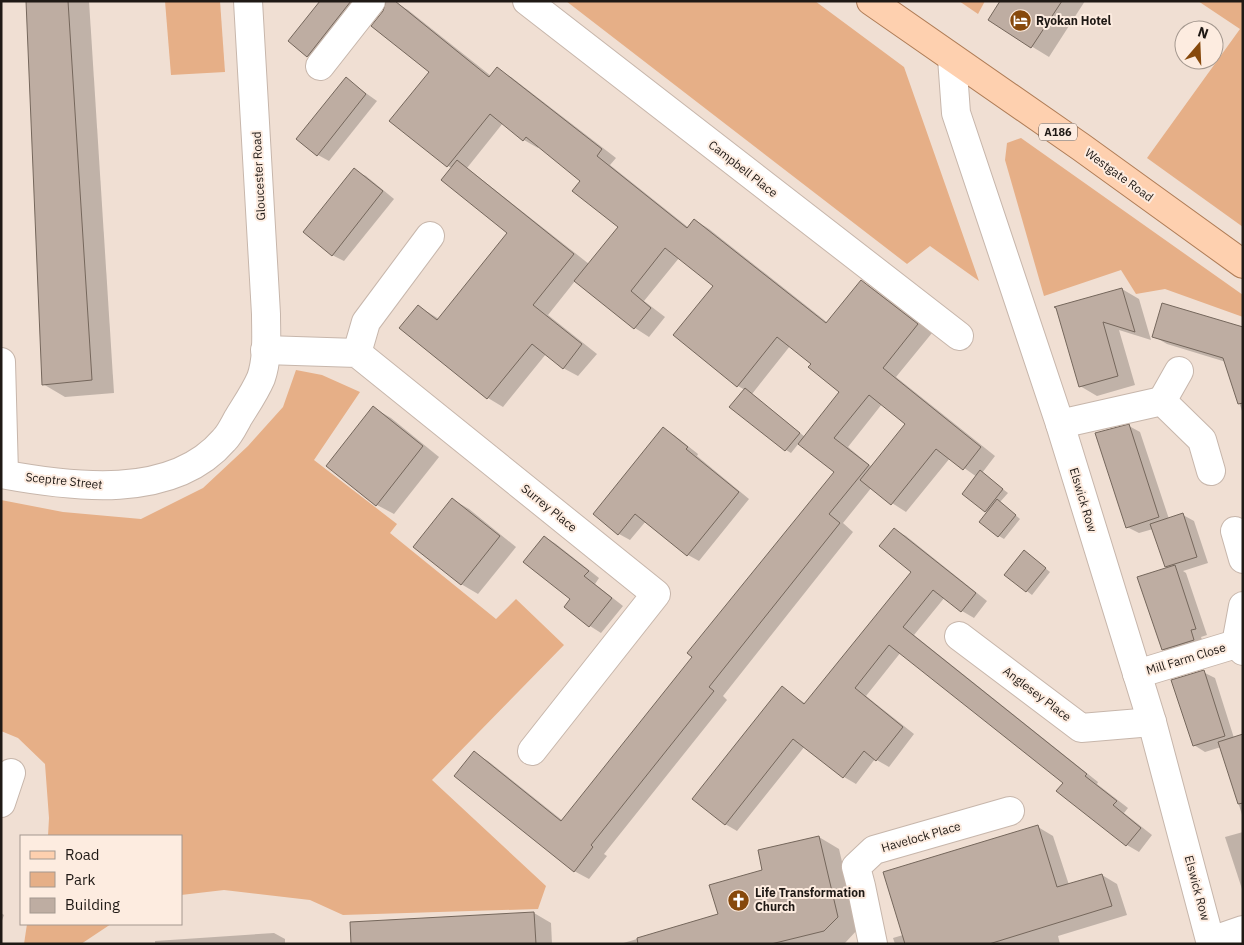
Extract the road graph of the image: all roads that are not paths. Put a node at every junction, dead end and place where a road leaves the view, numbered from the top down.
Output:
1 (248, 1) edge
2 (371, 1) edge
3 (527, 1) edge
4 (871, 1) edge
5 (952, 58) junction
6 (320, 66) dead end
7 (430, 236) dead end
8 (1243, 264) edge
9 (959, 336) dead end
10 (266, 350) junction
11 (357, 353) junction
12 (1, 362) edge
13 (1179, 371) dead end
14 (1162, 401) junction
15 (2, 424) edge
16 (1060, 424) junction
17 (1211, 471) dead end
18 (2, 474) edge
19 (1235, 531) dead end
20 (1243, 559) edge
21 (1243, 606) edge
22 (959, 636) dead end
23 (1239, 647) edge
24 (1136, 674) junction
25 (1152, 722) junction
26 (532, 751) dead end
27 (11, 773) dead end
28 (1, 803) edge
29 (1010, 811) dead end
30 (1243, 930) edge
31 (1211, 942) edge
32 (873, 944) edge

1 - 10 street, Gloucester Road
2 - 6 street
3 - 9 street, Campbell Place
4 - 5 main road, Westgate Road / A186
5 - 8 main road, Westgate Road / A186
5 - 16 street, Elswick Row
7 - 11 street
10 - 11 street
10 - 18 street, Sceptre Street
11 - 26 street, Surrey Place
12 - 15 street
13 - 14 street
14 - 16 street
14 - 17 street
15 - 18 street
16 - 24 street, Elswick Row
19 - 20 street
21 - 23 street, Mill Farm Close
22 - 25 street, Anglesey Place
23 - 24 street, Mill Farm Close
24 - 25 street, Elswick Row
25 - 31 street, Elswick Row
27 - 28 street
29 - 32 street, Havelock Place
30 - 31 street

